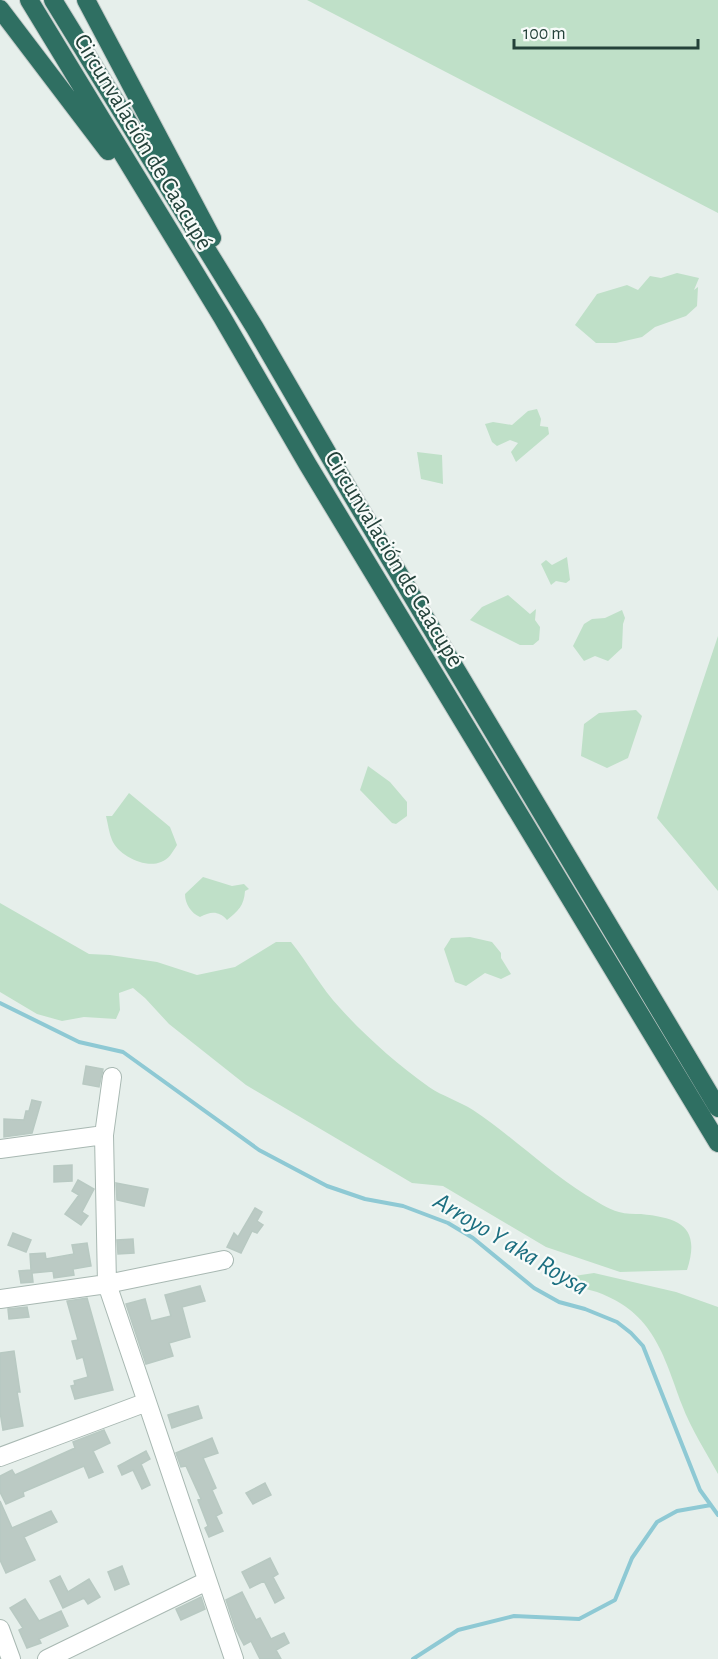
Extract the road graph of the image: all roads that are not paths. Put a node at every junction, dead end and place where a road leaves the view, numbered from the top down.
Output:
1 (29, 0) edge
2 (52, 0) edge
3 (86, 0) edge
4 (0, 9) edge
5 (136, 178) junction
6 (255, 328) junction
7 (112, 1077) dead end
8 (718, 1108) edge
9 (104, 1135) junction
10 (718, 1143) edge
11 (0, 1149) edge
12 (224, 1260) dead end
13 (107, 1284) junction
14 (0, 1299) edge
15 (147, 1402) junction
16 (0, 1456) edge
17 (207, 1581) junction
18 (0, 1629) edge
19 (11, 1659) edge
20 (47, 1659) edge
21 (234, 1659) edge

1 - 5 highway, Circunvalación de Caacupé
2 - 6 highway, Circunvalación de Caacupé
3 - 6 highway
4 - 5 highway
5 - 10 highway, Circunvalación de Caacupé
6 - 8 highway, Circunvalación de Caacupé
7 - 9 street
9 - 11 street
9 - 13 street
12 - 13 street
13 - 14 street
13 - 15 street
15 - 16 street
15 - 17 street
17 - 20 street
17 - 21 street
18 - 19 street

